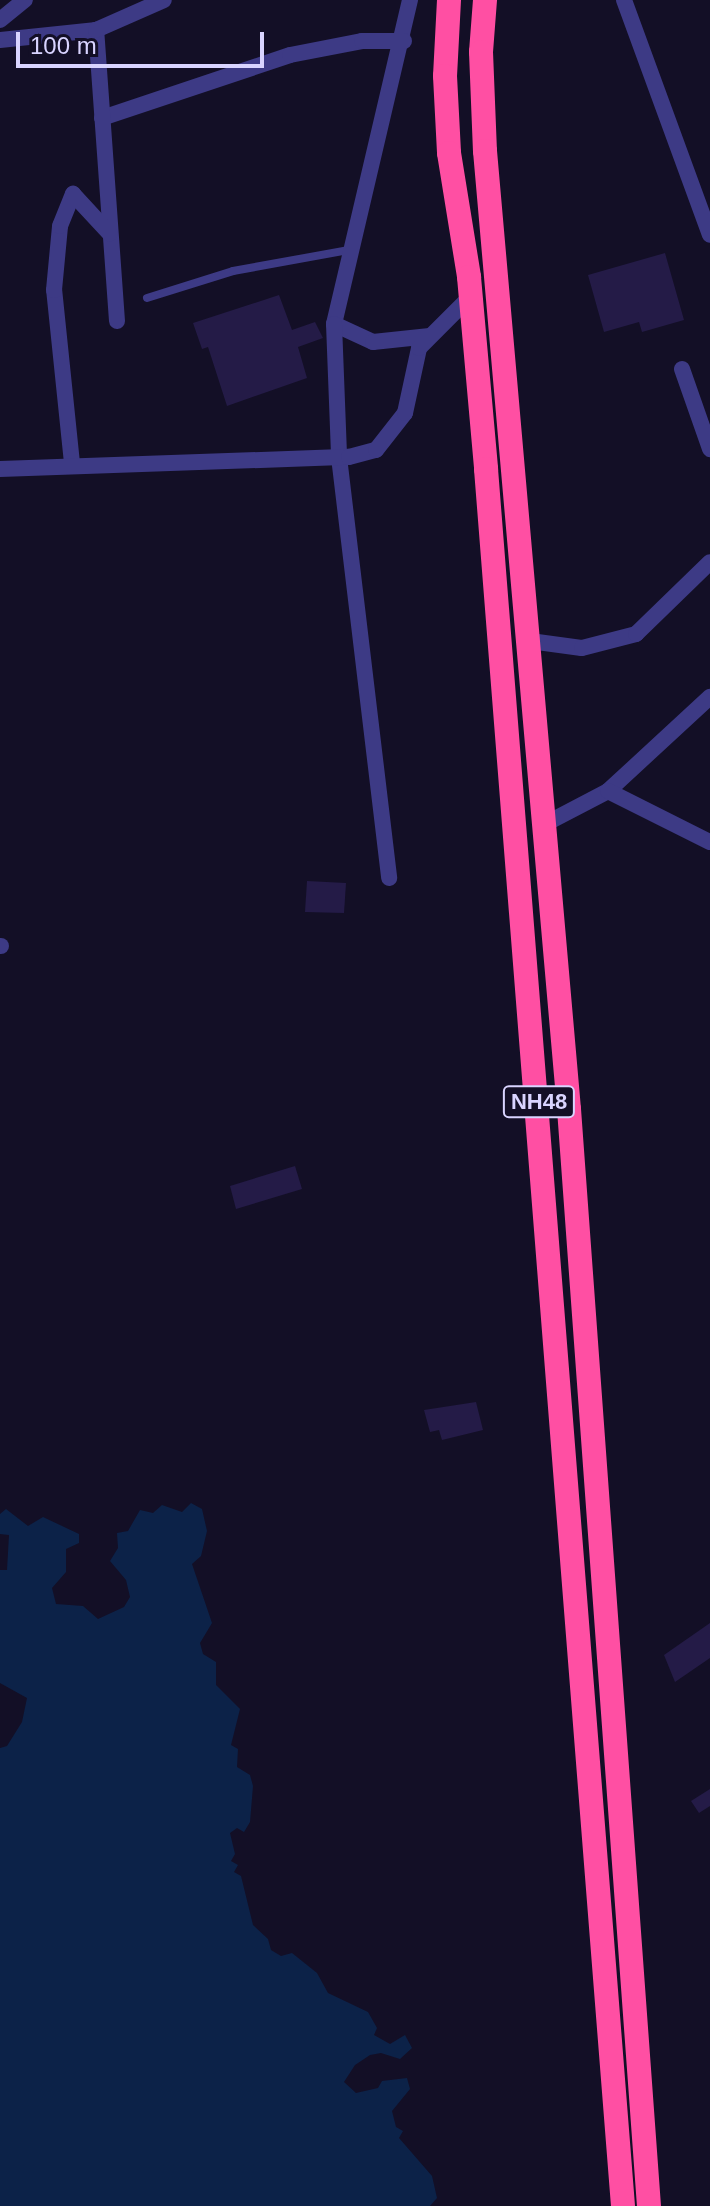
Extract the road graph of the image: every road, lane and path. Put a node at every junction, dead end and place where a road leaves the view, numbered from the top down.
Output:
1 (25, 0) edge
2 (164, 0) edge
3 (410, 0) edge
4 (449, 0) edge
5 (485, 0) edge
6 (624, 0) edge
7 (0, 20) edge
8 (96, 30) junction
9 (0, 40) edge
10 (404, 41) junction
11 (102, 118) junction
12 (110, 234) junction
13 (710, 235) edge
14 (349, 250) junction
15 (471, 296) junction
16 (147, 298) dead end
17 (117, 321) dead end
18 (334, 324) junction
19 (430, 336) junction
20 (682, 369) dead end
21 (710, 449) edge
22 (339, 457) junction
23 (72, 463) junction
24 (0, 469) edge
25 (710, 562) edge
26 (530, 641) junction
27 (710, 697) edge
28 (608, 791) junction
29 (545, 824) junction
30 (710, 842) edge
31 (389, 878) dead end
32 (652, 2198) edge
33 (623, 2206) edge

1 - 7 street
2 - 8 street
3 - 10 street
4 - 15 highway, NH48
5 - 26 highway, NH48
6 - 13 street
8 - 9 street
8 - 11 street
10 - 11 street
10 - 14 street
11 - 12 street
12 - 17 street
12 - 23 street
14 - 16 lane
14 - 18 street
15 - 19 street
15 - 33 highway, NH48
18 - 19 street
18 - 22 street
19 - 22 street
20 - 21 street
22 - 23 street
22 - 31 street
23 - 24 street
25 - 26 street
26 - 29 highway, NH48
27 - 28 street
28 - 29 street
28 - 30 street
29 - 32 highway, NH48

